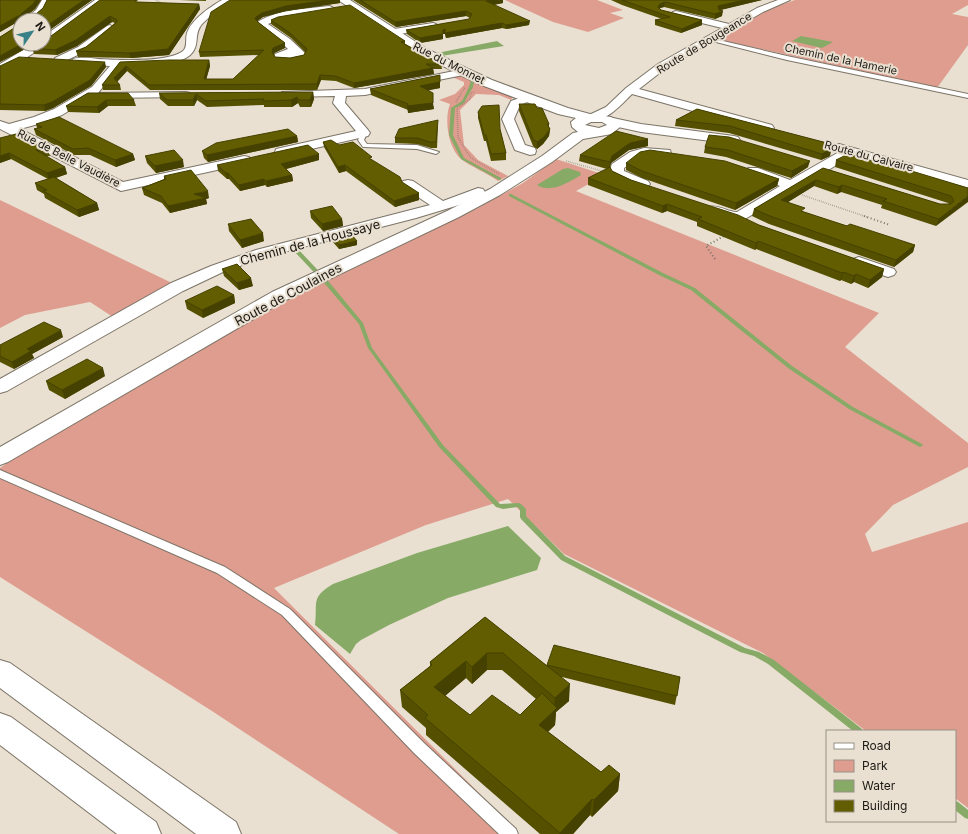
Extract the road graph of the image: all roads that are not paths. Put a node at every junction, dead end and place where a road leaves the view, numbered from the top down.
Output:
1 (46, 0) edge
2 (101, 0) edge
3 (230, 0) edge
4 (780, 1) edge
5 (347, 3) edge
6 (203, 5) dead end
7 (218, 6) junction
8 (664, 11) edge
9 (40, 12) edge
10 (445, 24) edge
11 (112, 26) edge
12 (730, 27) junction
13 (394, 32) junction
14 (52, 35) edge
15 (710, 39) junction
16 (294, 51) dead end
17 (28, 52) edge
18 (19, 58) junction
19 (35, 59) edge
20 (118, 62) junction
21 (0, 68) edge
22 (464, 72) junction
23 (630, 90) junction
24 (278, 94) edge
25 (341, 94) junction
26 (86, 95) junction
27 (198, 95) edge
28 (968, 96) edge
29 (528, 98) junction
30 (611, 120) junction
31 (586, 125) junction
32 (4, 126) edge
33 (782, 132) edge
34 (364, 133) junction
35 (748, 144) edge
36 (828, 145) edge
37 (530, 151) dead end
38 (851, 151) junction
39 (436, 152) dead end
40 (268, 154) edge
41 (681, 155) edge
42 (252, 158) edge
43 (804, 161) edge
44 (740, 167) edge
45 (820, 167) junction
46 (837, 174) edge
47 (408, 184) edge
48 (968, 184) edge
49 (788, 187) junction
50 (658, 190) edge
51 (478, 192) dead end
52 (441, 206) junction
53 (702, 206) edge
54 (844, 256) edge
55 (888, 272) dead end
56 (0, 387) edge
57 (0, 457) edge
58 (0, 474) edge
59 (0, 672) edge
60 (0, 727) edge
61 (144, 834) edge
62 (224, 834) edge
63 (510, 834) edge

1 - 9 street
2 - 14 street
3 - 7 street
4 - 12 street, Route de Bougeance
5 - 13 main road, Rue du Monnet
5 - 16 street
6 - 7 street
7 - 20 street
8 - 12 street
10 - 13 street
11 - 20 street
12 - 15 street, Route de Bougeance
13 - 22 main road, Rue du Monnet
15 - 23 street, Route de Bougeance
15 - 28 lane, Chemin de la Hamerie
17 - 18 street
18 - 19 street
18 - 21 street
20 - 26 street, Rue de Belle Vaudière
22 - 25 street
22 - 29 main road, Rue du Monnet
23 - 30 street, Route de Bougeance
23 - 33 street
24 - 25 street
25 - 34 street
26 - 27 street
26 - 32 street, Rue de Belle Vaudière
29 - 31 main road, Rue du Monnet
29 - 37 street
30 - 31 street, Route de Bougeance
30 - 31 main road
30 - 35 street
31 - 57 main road, Route de Coulaines
32 - 42 street, Rue de Belle Vaudière
34 - 39 lane
34 - 40 street
36 - 38 street, Route du Calvaire
38 - 45 street
38 - 48 street, Route du Calvaire
41 - 50 street
43 - 45 street
44 - 49 street
45 - 46 street
45 - 49 street
47 - 52 street
49 - 53 street
51 - 52 street, Chemin de la Houssaye
52 - 56 street, Chemin de la Houssaye
54 - 55 street
58 - 63 lane
59 - 62 main road
60 - 61 main road

